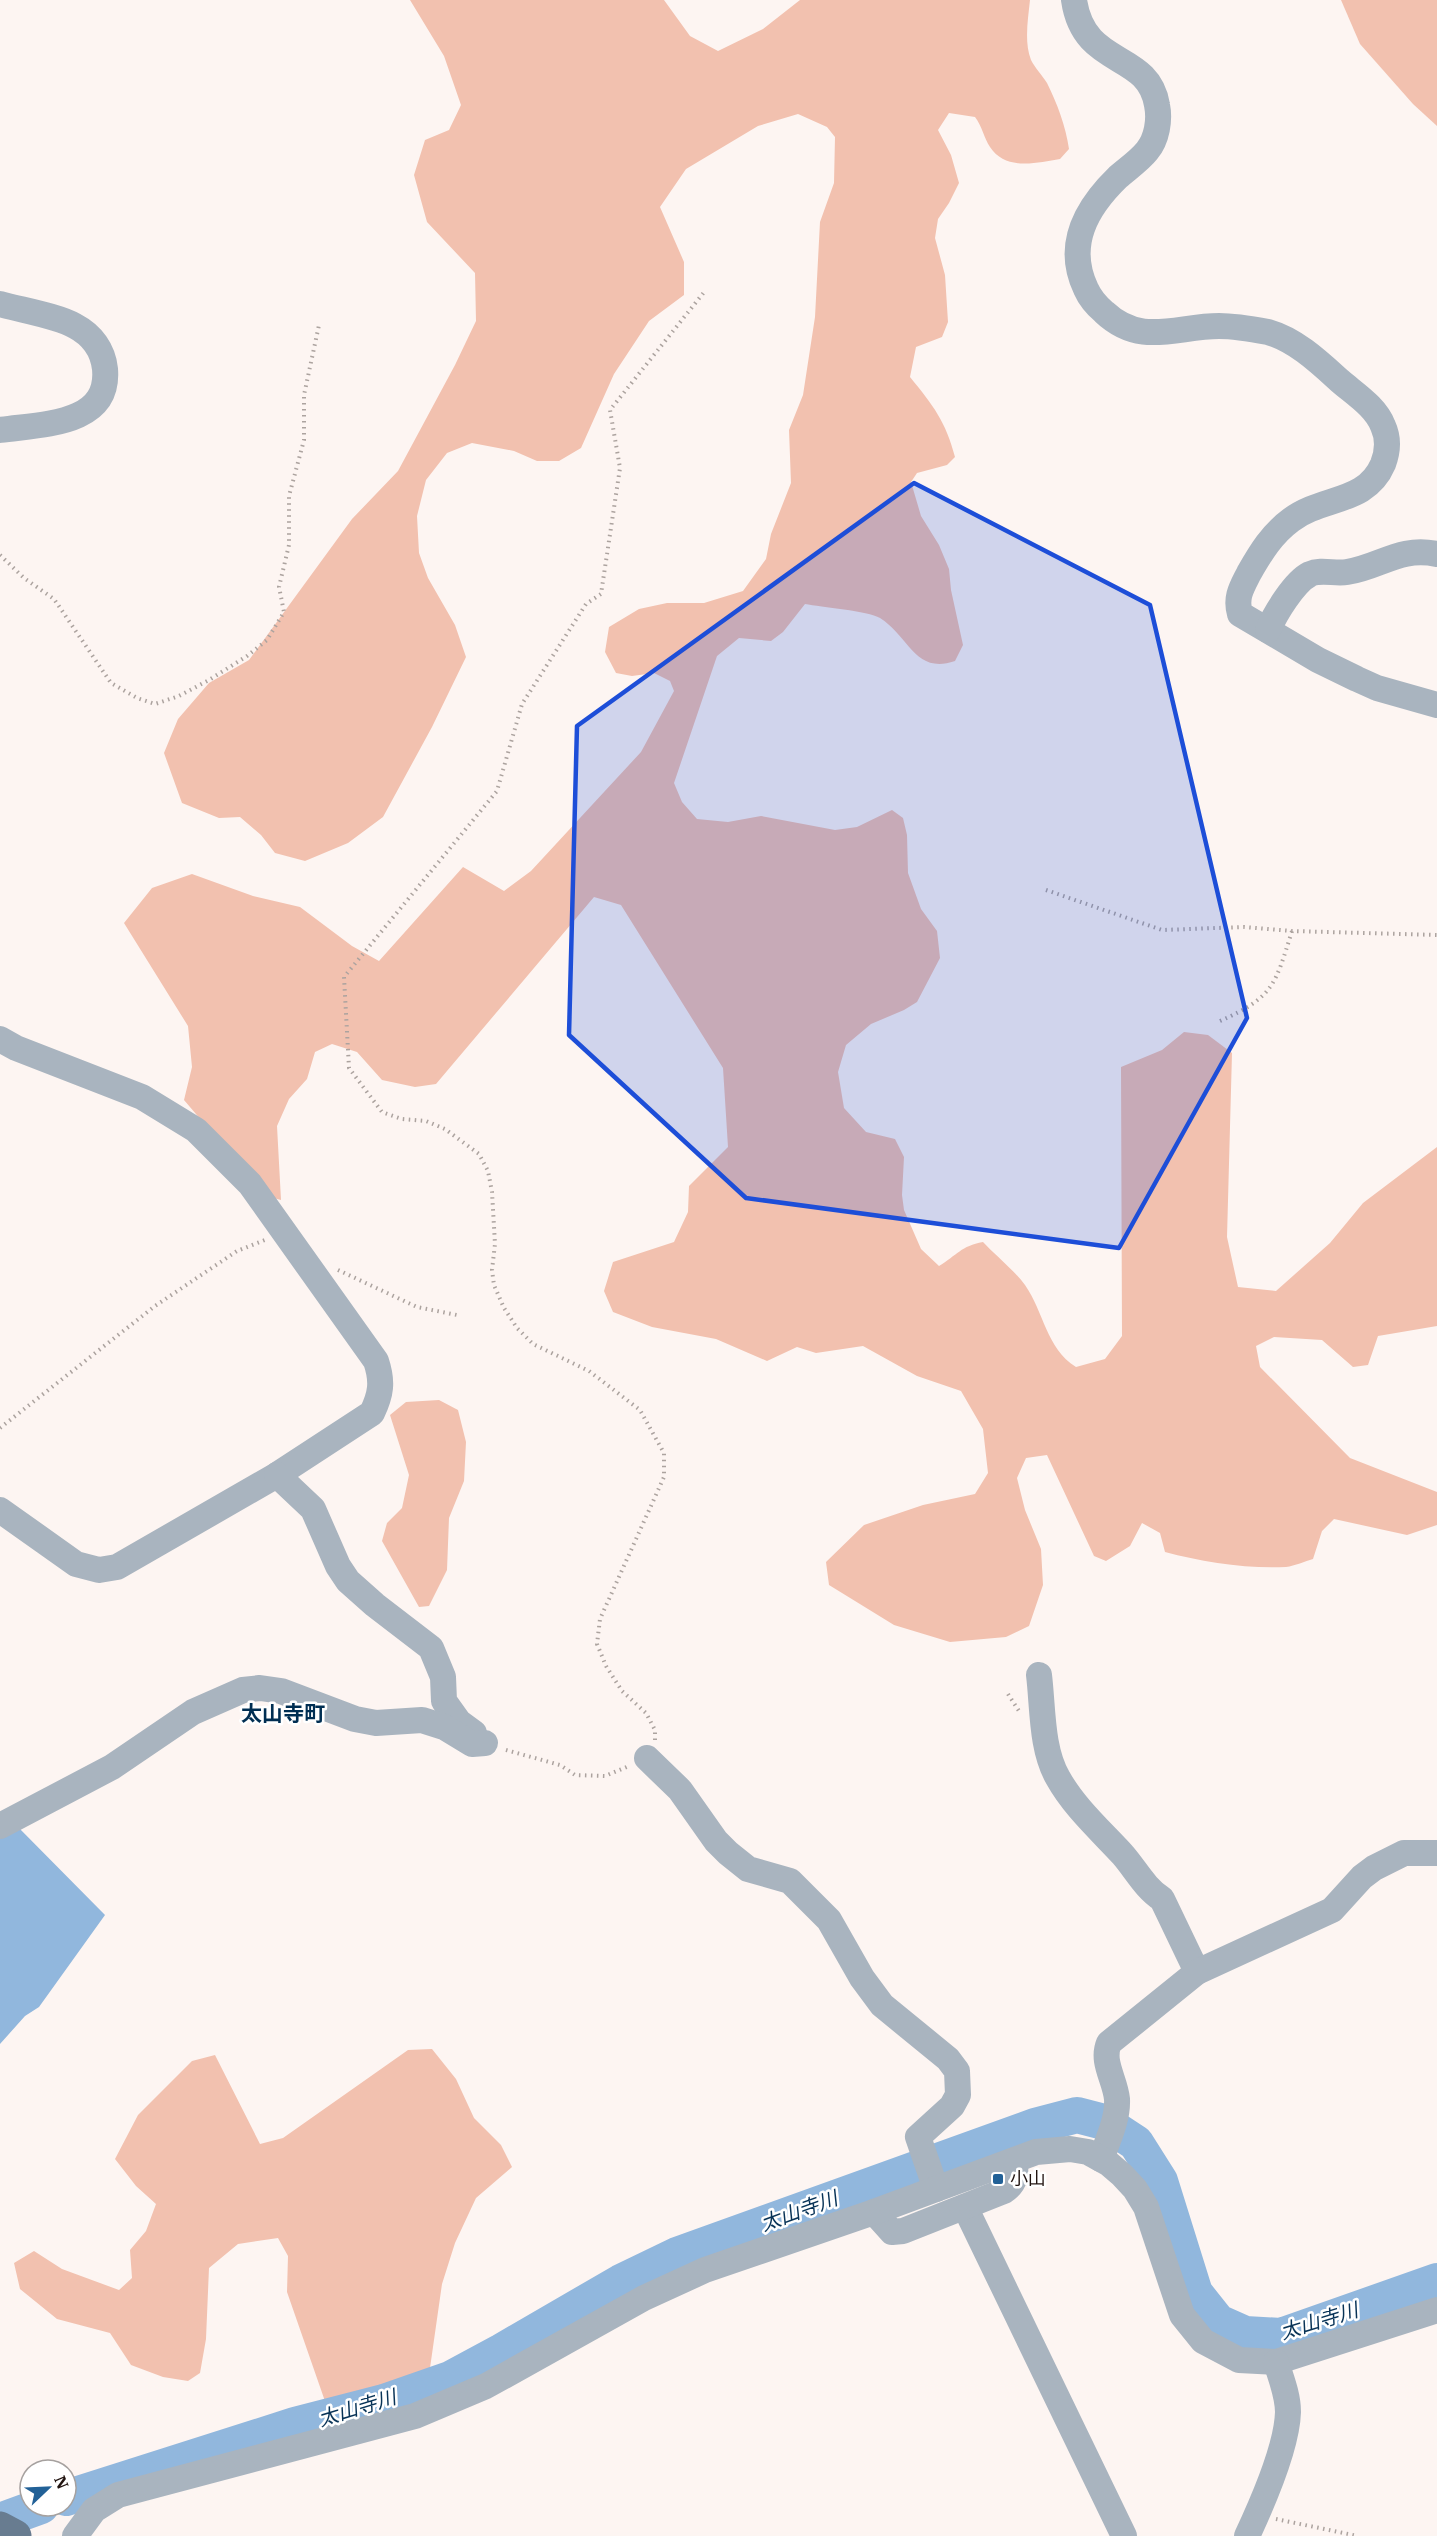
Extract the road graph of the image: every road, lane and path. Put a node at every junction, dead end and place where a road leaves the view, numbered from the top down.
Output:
1 (1074, 0) edge
2 (705, 291) dead end
3 (0, 304) edge
4 (319, 325) dead end
5 (0, 430) edge
6 (1437, 554) edge
7 (0, 555) edge
8 (1268, 630) junction
9 (1437, 705) edge
10 (1046, 890) dead end
11 (1292, 931) junction
12 (1437, 935) edge
13 (1220, 1021) dead end
14 (0, 1039) edge
15 (266, 1239) dead end
16 (331, 1266) dead end
17 (457, 1315) dead end
18 (0, 1428) edge
19 (277, 1475) junction
20 (0, 1510) edge
21 (1039, 1675) dead end
22 (485, 1743) junction
23 (647, 1758) junction
24 (0, 1826) edge
25 (1437, 1853) edge
26 (1197, 1972) junction
27 (1101, 2159) junction
28 (1015, 2160) junction
29 (931, 2176) junction
30 (965, 2207) junction
31 (874, 2212) junction
32 (1437, 2310) edge
33 (1276, 2362) junction
34 (1252, 2525) edge
35 (75, 2536) edge
36 (1124, 2536) edge
37 (1358, 2536) edge

1 - 8 street
2 - 23 path
3 - 5 street
4 - 7 path
6 - 8 street
8 - 9 street
10 - 11 path
11 - 12 path
11 - 13 path
14 - 19 street
15 - 18 path
16 - 17 path
19 - 20 street
19 - 22 street
21 - 26 street
22 - 23 path
22 - 24 street
23 - 29 street
25 - 26 street
26 - 27 street
27 - 28 street
27 - 33 street
28 - 29 street
28 - 30 street
29 - 31 street
30 - 31 street
30 - 36 street
31 - 35 street
32 - 33 street
33 - 34 street
34 - 37 path

